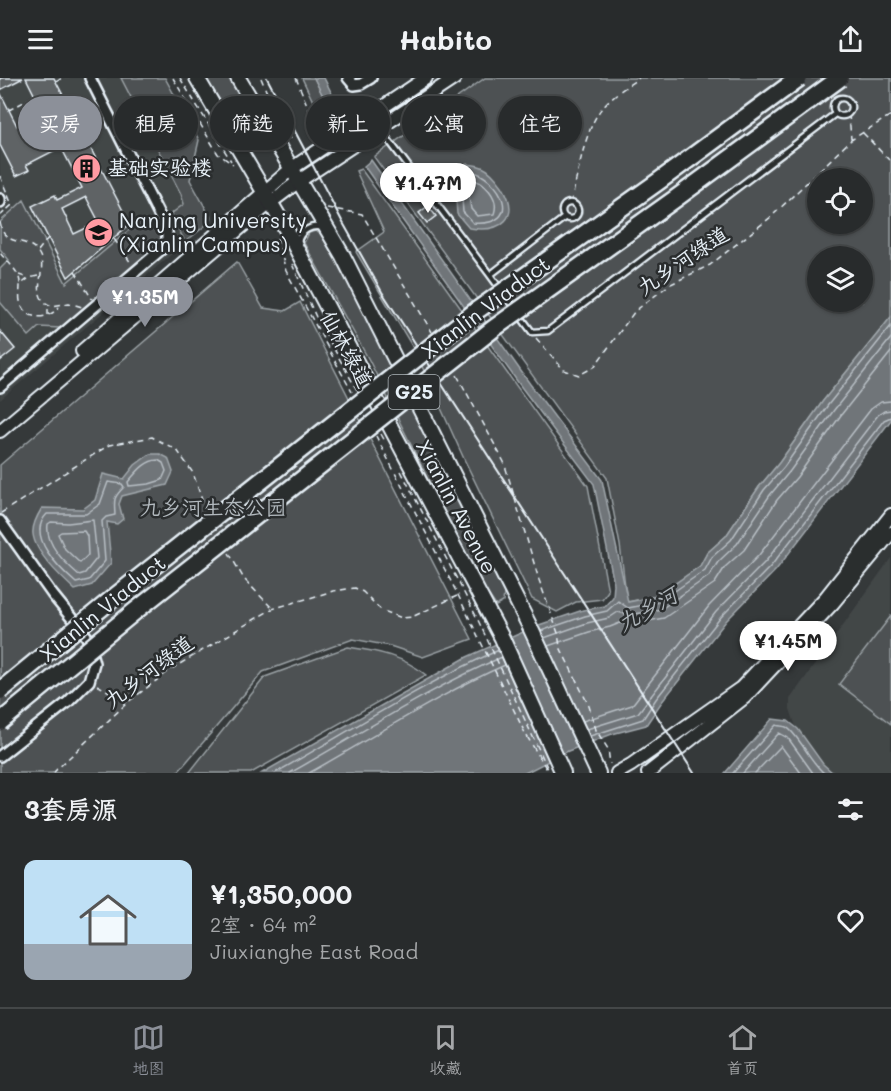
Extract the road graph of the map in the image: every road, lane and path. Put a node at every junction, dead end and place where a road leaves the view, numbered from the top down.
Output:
1 (62, 78) edge
2 (90, 78) edge
3 (173, 78) edge
4 (180, 78) edge
5 (197, 78) edge
6 (238, 78) edge
7 (246, 78) edge
8 (261, 78) edge
9 (296, 78) edge
10 (348, 78) edge
11 (371, 78) edge
12 (426, 78) edge
13 (455, 78) edge
14 (639, 78) edge
15 (799, 78) edge
16 (840, 78) edge
17 (56, 82) dead end
18 (249, 96) edge
19 (250, 96) edge
20 (268, 96) edge
21 (210, 100) edge
22 (306, 102) edge
23 (18, 105) edge
24 (9, 110) dead end
25 (835, 114) junction
26 (849, 114) junction
27 (891, 115) edge
28 (390, 121) edge
29 (862, 133) junction
30 (851, 140) junction
31 (390, 141) edge
32 (240, 150) edge
33 (280, 150) edge
34 (346, 150) edge
35 (891, 162) edge
36 (291, 169) junction
37 (0, 176) edge
38 (299, 181) junction
39 (267, 197) junction
40 (571, 203) junction
41 (326, 207) dead end
42 (0, 216) edge
43 (564, 218) junction
44 (0, 222) edge
45 (328, 231) junction
46 (48, 238) dead end
47 (114, 239) dead end
48 (38, 252) junction
49 (0, 253) edge
50 (292, 256) junction
51 (75, 271) dead end
52 (137, 271) junction
53 (18, 274) junction
54 (490, 275) junction
55 (40, 276) junction
56 (29, 278) junction
57 (20, 285) junction
58 (47, 304) junction
59 (59, 306) junction
60 (92, 308) junction
61 (47, 316) junction
62 (532, 332) junction
63 (432, 333) dead end
64 (456, 373) dead end
65 (0, 387) edge
66 (355, 397) dead end
67 (362, 399) dead end
68 (0, 422) edge
69 (378, 429) dead end
70 (0, 431) edge
71 (376, 435) dead end
72 (390, 449) dead end
73 (401, 471) dead end
74 (0, 514) edge
75 (891, 515) edge
76 (207, 516) dead end
77 (0, 521) edge
78 (891, 533) edge
79 (225, 546) dead end
80 (458, 595) junction
81 (272, 609) junction
82 (89, 681) junction
83 (0, 691) edge
84 (128, 702) junction
85 (0, 722) edge
86 (0, 756) edge
87 (614, 768) edge
88 (52, 773) edge
89 (549, 773) edge
90 (563, 773) edge
91 (598, 773) edge
92 (648, 773) edge

1 - 17 path
2 - 52 street
3 - 4 path
5 - 21 main road, Xianlin Avenue
6 - 18 main road, Xianlin Avenue
7 - 19 lane
8 - 20 path
9 - 22 path
10 - 11 street
12 - 36 main road
13 - 28 main road
14 - 40 path
15 - 83 highway, Xianlin Viaduct / G25, bridge
16 - 85 highway, Xianlin Viaduct / G25, bridge
23 - 24 path
25 - 26 lane
25 - 26 lane
25 - 62 lane
26 - 30 path
27 - 29 path, 九乡河绿道
29 - 30 path, 九乡河绿道
29 - 35 path
30 - 62 path, 九乡河绿道
31 - 54 lane
32 - 39 main road, Xianlin Avenue
33 - 36 main road, Xianlin Avenue
34 - 38 main road
36 - 38 main road, Xianlin Avenue
36 - 39 main road
37 - 42 path
38 - 39 main road
38 - 45 main road, Xianlin Avenue
39 - 50 main road, Xianlin Avenue
39 - 68 main road
39 - 70 main road
40 - 43 lane
40 - 43 lane
41 - 63 path
43 - 54 lane
44 - 48 path
45 - 50 lane
45 - 91 main road, Xianlin Avenue
46 - 48 path
47 - 52 path
48 - 55 path
49 - 53 path
50 - 66 path, 仙林绿道
50 - 67 path
50 - 90 main road, Xianlin Avenue
51 - 60 path
52 - 60 street
53 - 56 path
53 - 57 path
54 - 62 lane
55 - 56 path
55 - 58 path
56 - 57 path
57 - 61 path
58 - 59 path
58 - 61 path
59 - 60 path
59 - 61 path
60 - 65 street
64 - 87 path
69 - 72 path
71 - 80 path
73 - 89 path
74 - 76 path
75 - 87 main road
77 - 82 street
78 - 92 main road
79 - 81 path
80 - 81 path, 九乡河绿道
80 - 89 path
81 - 84 path, 九乡河绿道
82 - 84 path
82 - 86 street
84 - 88 path, 九乡河绿道

